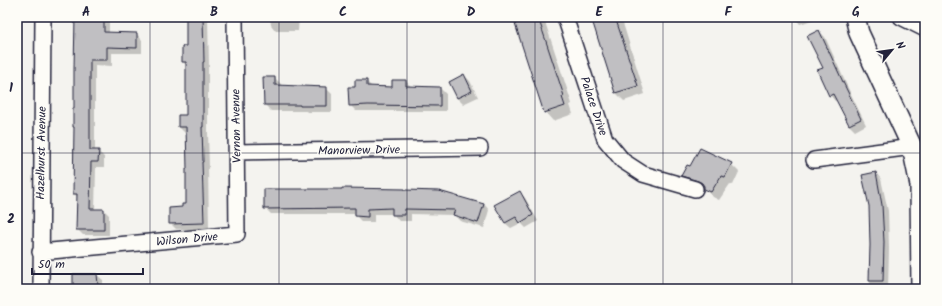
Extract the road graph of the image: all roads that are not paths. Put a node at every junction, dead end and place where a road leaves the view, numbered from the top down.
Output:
1 (43, 17) edge
2 (235, 17) edge
3 (565, 17) edge
4 (855, 17) edge
5 (900, 17) edge
6 (925, 29) edge
7 (912, 147) junction
8 (480, 148) dead end
9 (237, 152) junction
10 (814, 160) dead end
11 (695, 189) dead end
12 (237, 234) joint
13 (40, 252) junction
14 (41, 289) edge
15 (921, 289) edge

1 - 13 street, Hazelhurst Avenue
2 - 9 street, Vernon Avenue
3 - 11 street, Palace Drive
4 - 7 street
5 - 6 street
7 - 10 street
7 - 15 street
8 - 9 street, Manorview Drive
9 - 12 street, Vernon Avenue
12 - 13 street, Wilson Drive
13 - 14 street, Hazelhurst Avenue

